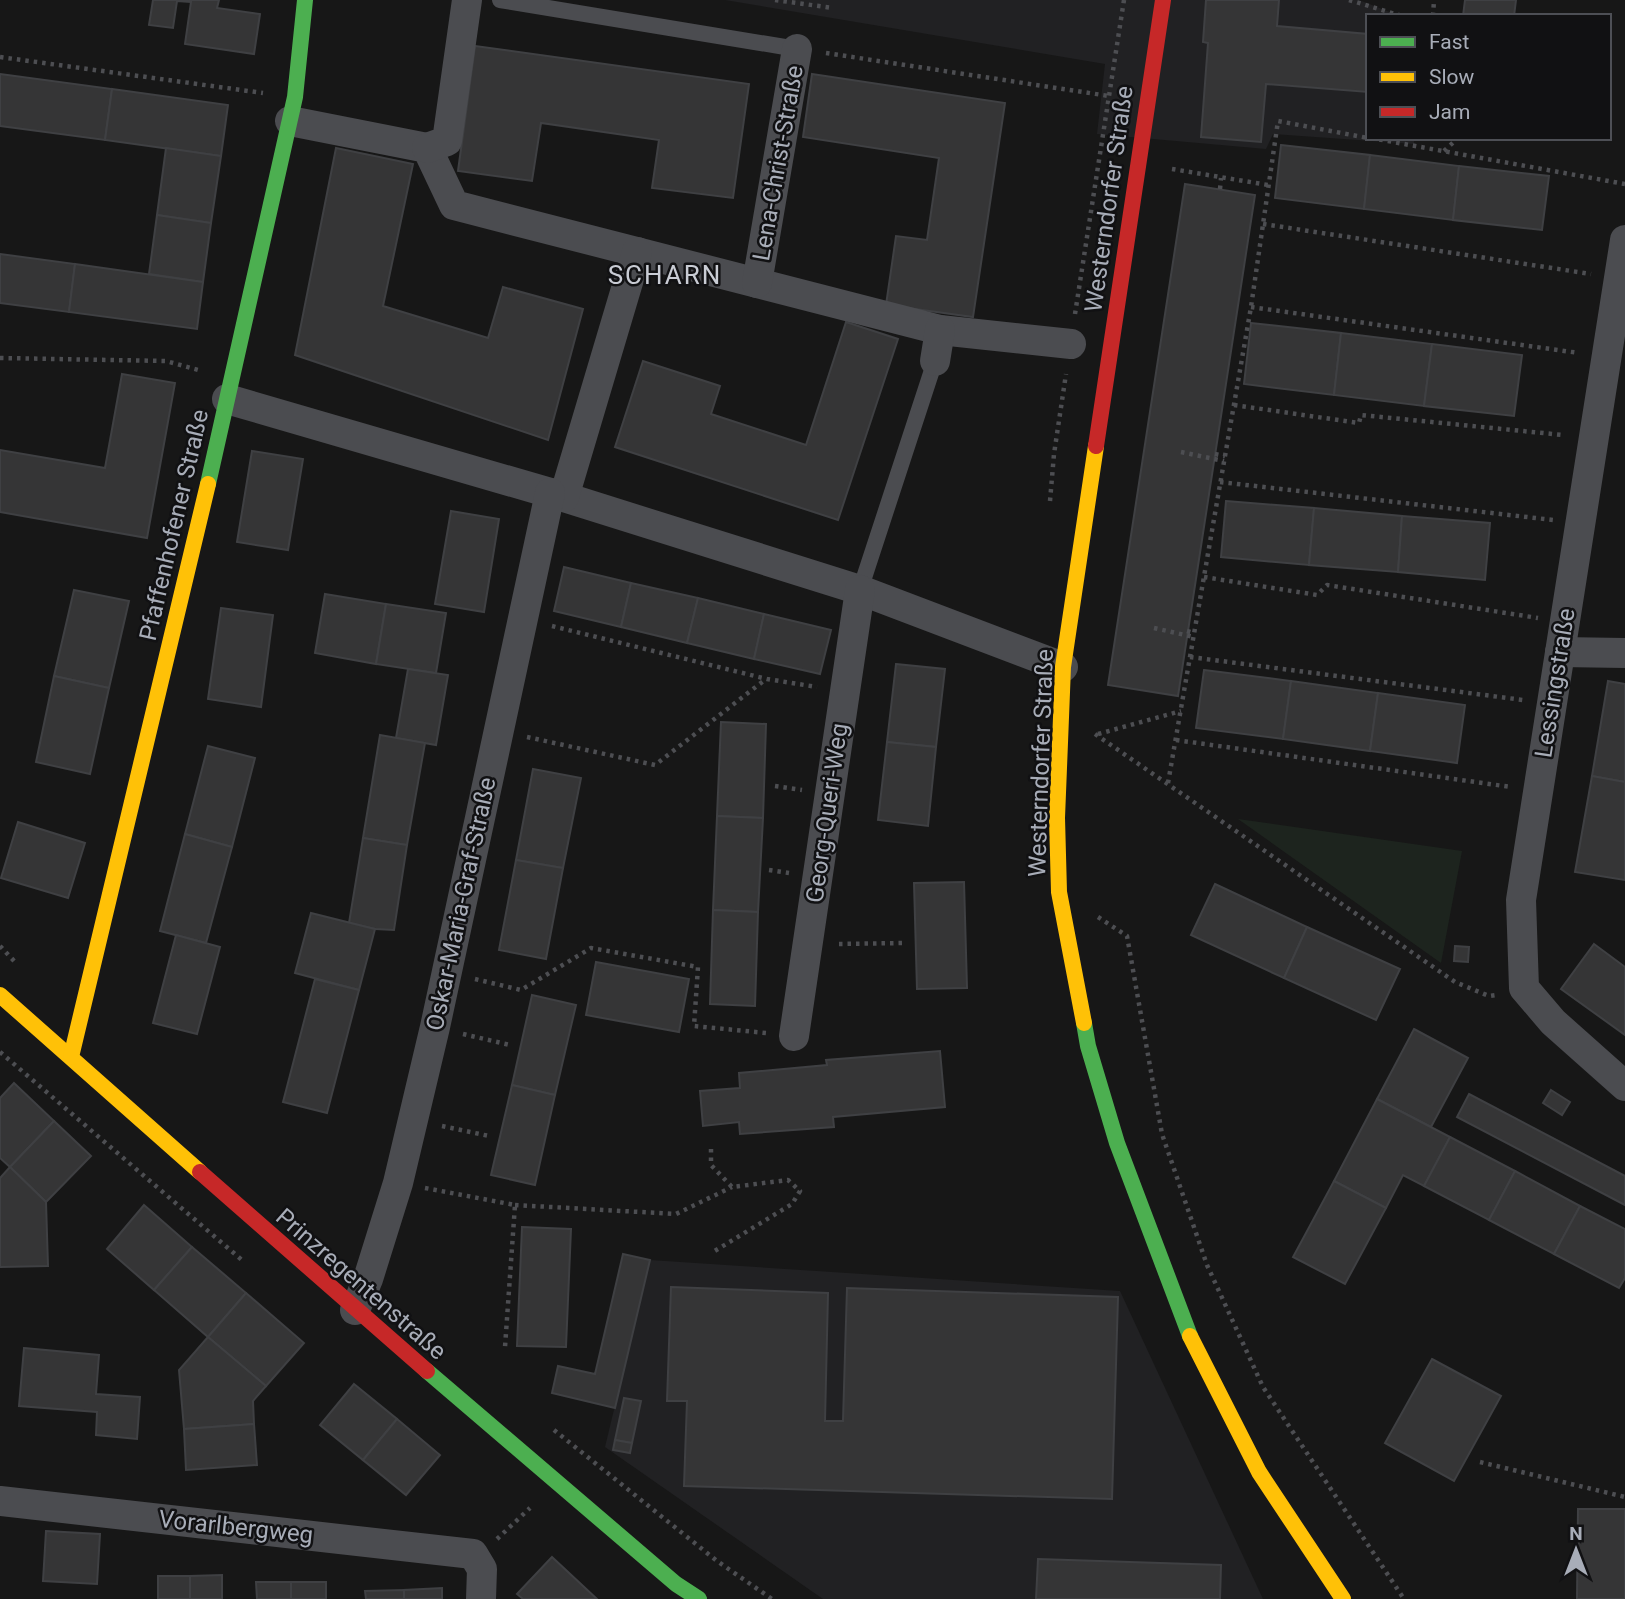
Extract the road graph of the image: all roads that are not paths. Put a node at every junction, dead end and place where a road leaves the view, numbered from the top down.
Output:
1 (305, 0) edge
2 (467, 0) edge
3 (500, 0) edge
4 (1163, 0) edge
5 (797, 49) joint
6 (293, 109) junction
7 (427, 148) junction
8 (1625, 240) edge
9 (637, 252) junction
10 (757, 283) junction
11 (940, 330) junction
12 (1071, 344) dead end
13 (935, 361) joint
14 (230, 389) junction
15 (557, 495) junction
16 (860, 590) junction
17 (1560, 652) junction
18 (1625, 653) edge
19 (1063, 667) junction
20 (0, 995) edge
21 (794, 1036) road end
22 (71, 1057) junction
23 (1625, 1086) edge
24 (355, 1310) junction
25 (0, 1501) edge
26 (481, 1599) edge
27 (699, 1599) edge
28 (1343, 1599) edge

1 - 6 street, Pfaffenhofener Straße
2 - 7 street
3 - 5 lane, Lena-Christ-Straße
4 - 19 street, Westerndorfer Straße
5 - 10 street, Lena-Christ-Straße
6 - 7 street
6 - 14 street, Pfaffenhofener Straße
7 - 9 street, Lena-Christ-Straße
8 - 17 street, Lessingstraße
9 - 10 street, Lena-Christ-Straße
9 - 15 street
10 - 11 street, Lena-Christ-Straße
11 - 12 street, Lena-Christ-Straße
11 - 13 street
13 - 16 lane
14 - 15 street
14 - 22 street, Pfaffenhofener Straße
15 - 16 street
15 - 24 street, Oskar-Maria-Graf-Straße
16 - 19 street
16 - 21 street, Georg-Queri-Weg
17 - 18 street
17 - 23 street, Lessingstraße
19 - 28 street, Westerndorfer Straße
20 - 22 street, Prinzregentenstraße
22 - 24 street, Prinzregentenstraße
24 - 27 street, Prinzregentenstraße
25 - 26 street, Vorarlbergweg

